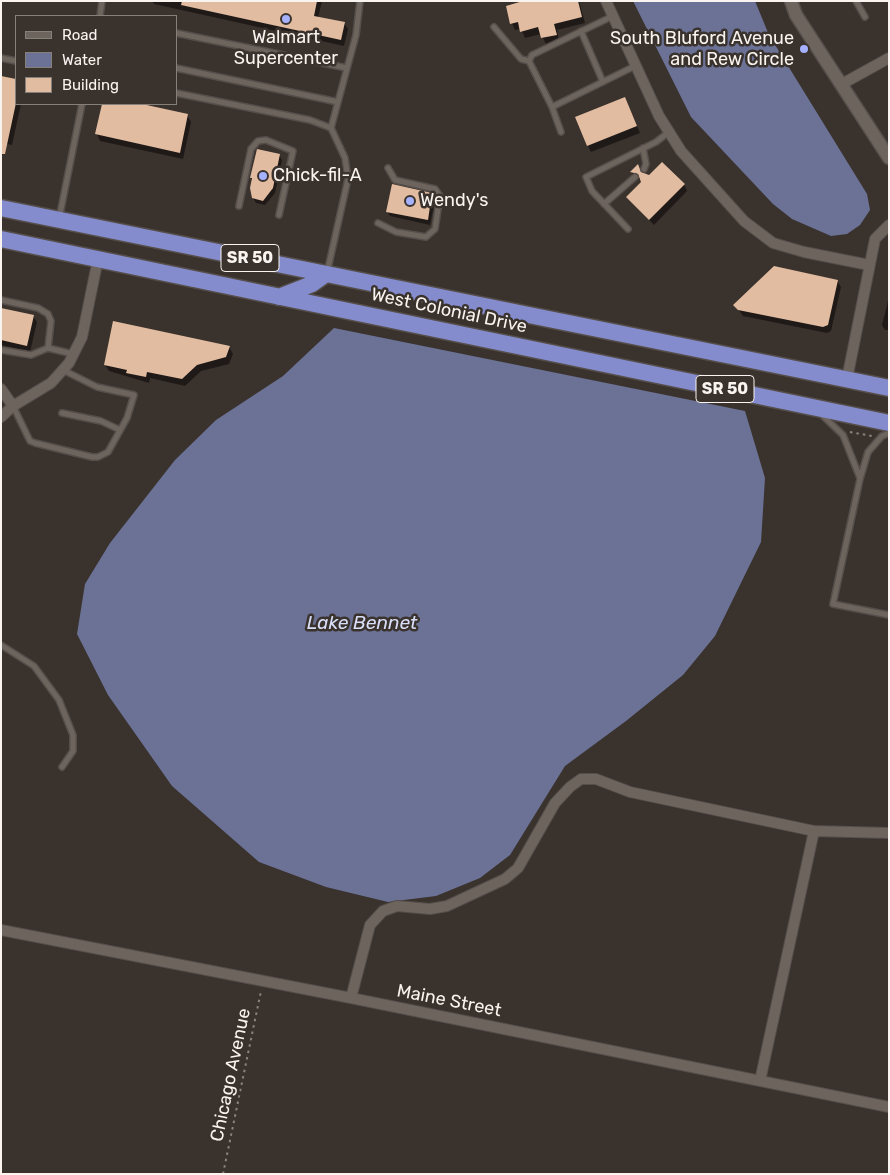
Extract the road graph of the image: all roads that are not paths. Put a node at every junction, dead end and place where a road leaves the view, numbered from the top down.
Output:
1 (102, 1) edge
2 (360, 1) edge
3 (606, 1) edge
4 (791, 1) edge
5 (856, 1) edge
6 (100, 15) edge
7 (613, 16) junction
8 (865, 16) dead end
9 (494, 27) dead end
10 (581, 31) junction
11 (178, 33) edge
12 (1, 58) edge
13 (889, 58) edge
14 (15, 61) edge
15 (529, 61) junction
16 (636, 66) junction
17 (178, 68) edge
18 (347, 68) junction
19 (603, 82) junction
20 (842, 84) junction
21 (178, 93) edge
22 (338, 102) junction
23 (82, 105) edge
24 (552, 107) junction
25 (330, 128) junction
26 (561, 132) dead end
27 (669, 132) junction
28 (643, 148) junction
29 (889, 158) edge
30 (388, 168) dead end
31 (644, 170) dead end
32 (635, 177) dead end
33 (604, 204) junction
34 (239, 206) dead end
35 (1, 208) edge
36 (280, 215) dead end
37 (59, 219) junction
38 (378, 224) dead end
39 (889, 226) edge
40 (628, 229) dead end
41 (1, 239) edge
42 (98, 259) junction
43 (869, 265) junction
44 (326, 274) junction
45 (279, 297) junction
46 (1, 300) edge
47 (48, 348) junction
48 (1, 350) edge
49 (73, 355) junction
50 (63, 370) junction
51 (847, 379) junction
52 (889, 388) edge
53 (1, 389) edge
54 (13, 406) junction
55 (804, 406) junction
56 (62, 413) dead end
57 (1, 417) edge
58 (889, 423) edge
59 (120, 430) junction
60 (889, 433) edge
61 (860, 479) junction
62 (889, 615) edge
63 (1, 645) edge
64 (62, 767) dead end
65 (814, 831) junction
66 (889, 833) edge
67 (1, 930) edge
68 (351, 998) junction
69 (760, 1081) junction
70 (889, 1108) edge

1 - 6 lane
2 - 18 lane
3 - 7 street
4 - 20 street
5 - 8 lane
7 - 10 lane
7 - 16 street
9 - 15 lane
10 - 15 lane
10 - 19 lane
11 - 18 lane
12 - 14 lane
13 - 20 street
15 - 24 lane
16 - 19 lane
16 - 27 street
17 - 22 lane
18 - 22 lane
19 - 24 lane
20 - 29 street
21 - 25 lane
22 - 25 lane
23 - 37 lane
24 - 26 lane
25 - 44 lane
27 - 28 lane
27 - 43 street
28 - 31 lane
28 - 33 lane
30 - 38 lane
32 - 33 lane
33 - 40 lane
34 - 36 lane
35 - 37 highway, West Colonial Drive / SR 50
37 - 44 highway, West Colonial Drive / SR 50
39 - 43 street
41 - 42 highway, West Colonial Drive / SR 50
42 - 45 highway, West Colonial Drive / SR 50
42 - 49 street
43 - 51 street
44 - 45 highway
44 - 51 highway, West Colonial Drive / SR 50
45 - 55 highway, West Colonial Drive / SR 50
46 - 47 lane
47 - 48 lane
47 - 49 lane
49 - 50 street
50 - 54 street
50 - 59 lane
51 - 52 highway, West Colonial Drive / SR 50
53 - 54 street
54 - 57 street
54 - 59 lane
55 - 58 highway, West Colonial Drive / SR 50
55 - 61 lane
56 - 59 lane
60 - 61 lane
61 - 62 lane
63 - 64 lane
65 - 66 street
65 - 68 street
65 - 69 street
67 - 68 street, Maine Street
68 - 69 street, Maine Street
69 - 70 street, Maine Street

